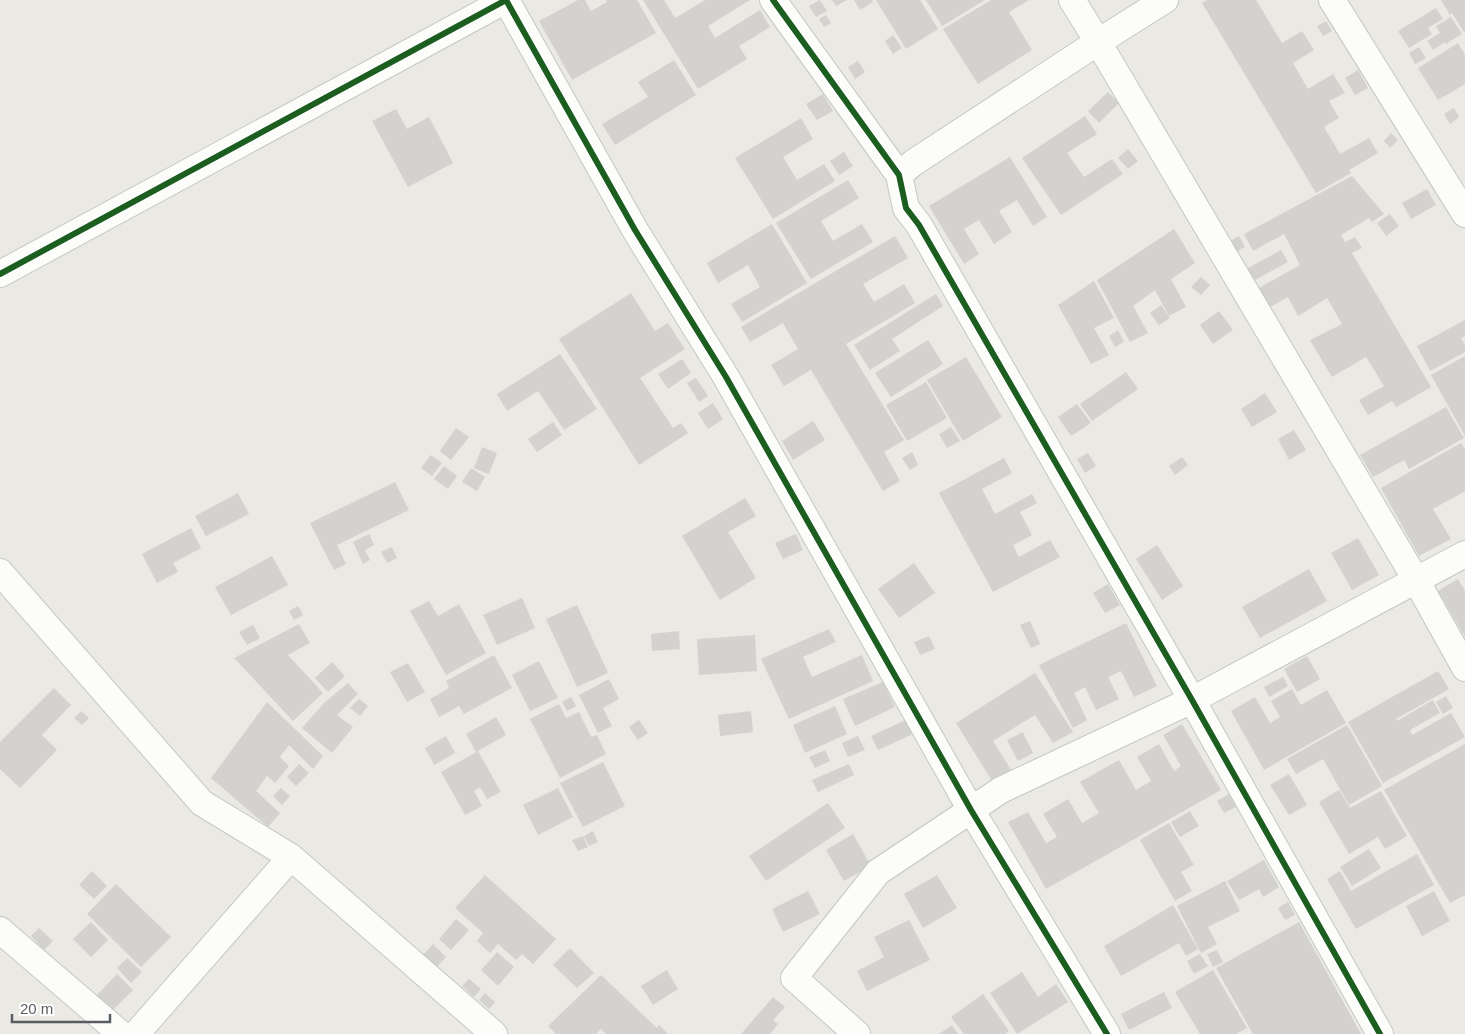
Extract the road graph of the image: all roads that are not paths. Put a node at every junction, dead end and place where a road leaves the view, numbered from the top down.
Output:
1 (773, 0) edge
2 (1072, 0) edge
3 (1165, 0) edge
4 (1332, 0) edge
5 (1098, 42) junction
6 (899, 175) junction
7 (1465, 214) edge
8 (0, 274) edge
9 (1465, 554) edge
10 (0, 572) edge
11 (1416, 580) junction
12 (1465, 668) edge
13 (1192, 700) junction
14 (971, 810) junction
15 (291, 857) junction
16 (0, 930) edge
17 (121, 1034) edge
18 (136, 1034) edge
19 (494, 1034) edge
20 (857, 1034) edge
21 (1107, 1034) edge
22 (1380, 1034) edge

1 - 6 street
2 - 5 street
3 - 5 street
4 - 7 street
5 - 6 street
5 - 11 street
6 - 13 street
8 - 14 street
9 - 11 street
10 - 15 street
11 - 12 street
11 - 13 street
13 - 14 street
13 - 22 street
14 - 20 street
14 - 21 street
15 - 18 street
15 - 19 street
16 - 17 street

